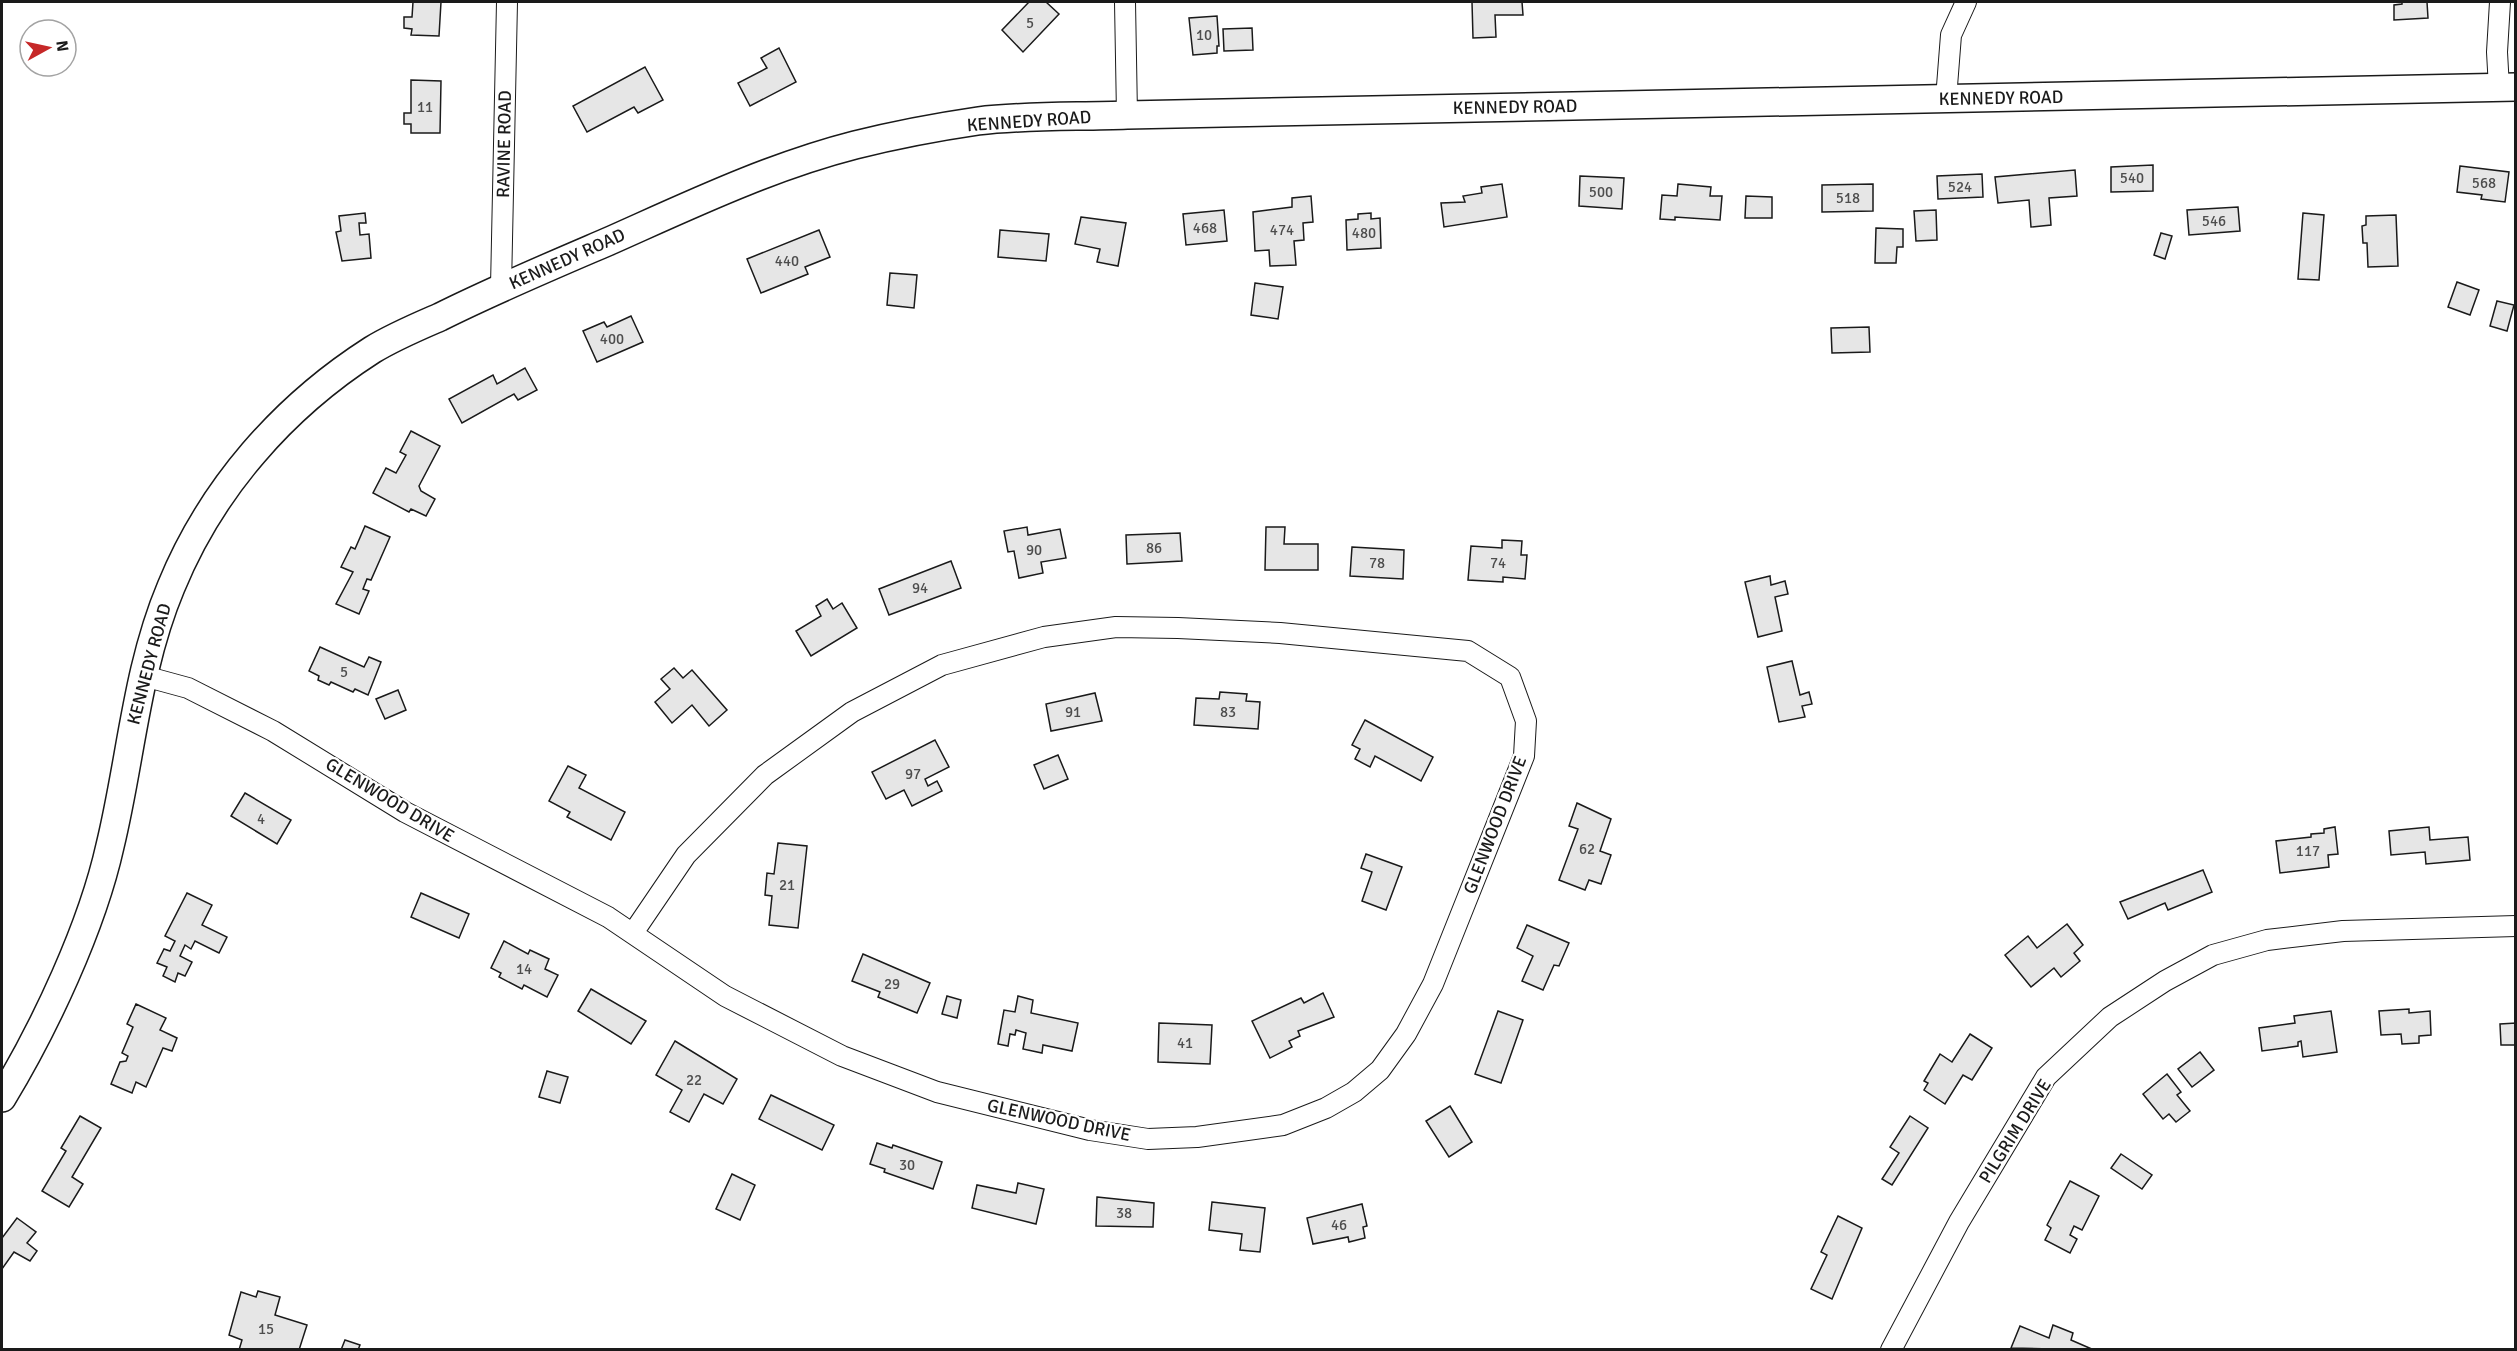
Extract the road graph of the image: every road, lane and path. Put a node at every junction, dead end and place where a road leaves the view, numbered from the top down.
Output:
1 (507, 2) edge
2 (1125, 2) edge
3 (1966, 2) edge
4 (2500, 2) edge
5 (2507, 87) edge
6 (1946, 99) junction
7 (1127, 115) junction
8 (501, 288) junction
9 (144, 676) junction
10 (2516, 926) edge
11 (633, 933) junction
12 (2, 1098) edge
13 (1891, 1350) edge

1 - 8 street, RAVINE ROAD
2 - 7 street
3 - 6 street
4 - 5 street
5 - 6 street, KENNEDY ROAD
6 - 7 street, KENNEDY ROAD
7 - 8 street, KENNEDY ROAD
8 - 9 street, KENNEDY ROAD
9 - 11 street, GLENWOOD DRIVE
9 - 12 street, KENNEDY ROAD
10 - 13 street, PILGRIM DRIVE
11 - 11 street, GLENWOOD DRIVE

